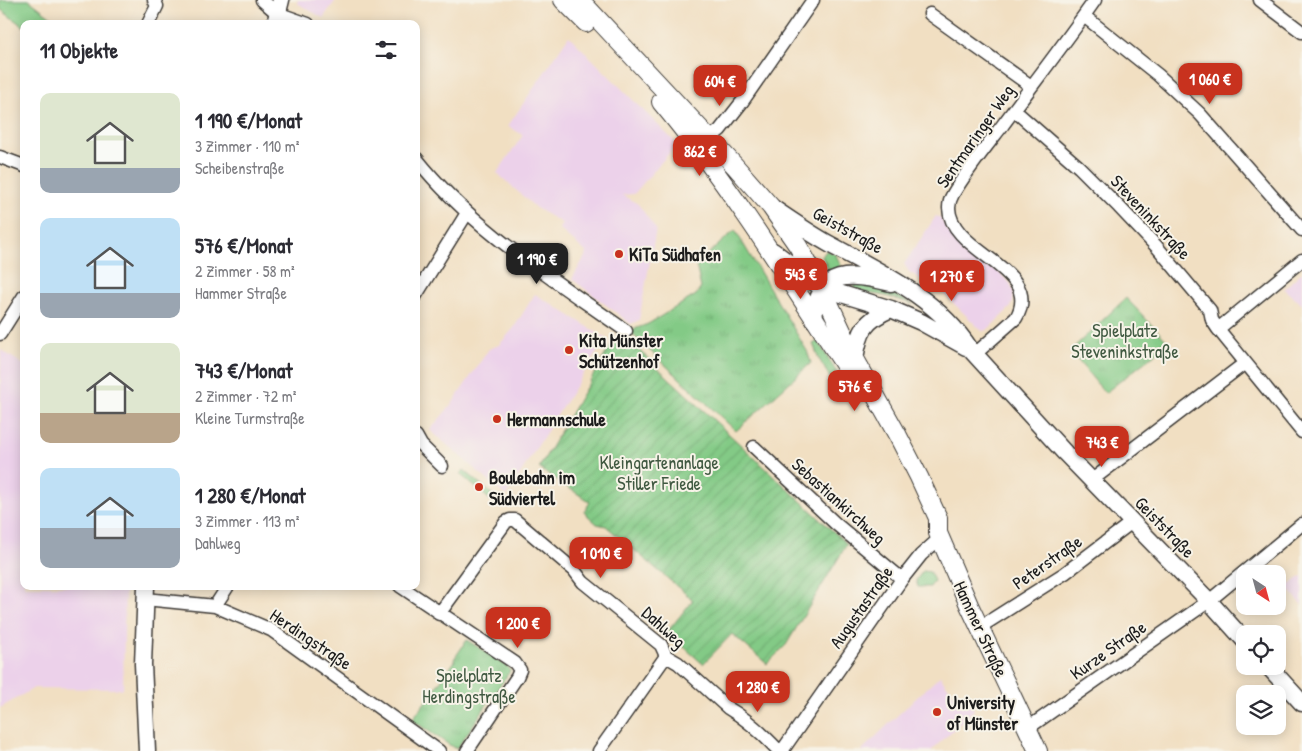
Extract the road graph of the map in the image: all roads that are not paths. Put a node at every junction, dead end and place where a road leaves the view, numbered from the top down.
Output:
1 (154, 0) edge
2 (262, 0) edge
3 (563, 0) edge
4 (580, 0) edge
5 (1095, 0) edge
6 (1260, 0) edge
7 (807, 2) edge
8 (278, 12) edge
9 (930, 14) dead end
10 (1084, 16) junction
11 (150, 20) edge
12 (298, 20) edge
13 (1302, 32) edge
14 (1031, 86) junction
15 (1014, 110) junction
16 (710, 138) junction
17 (0, 157) edge
18 (420, 162) edge
19 (20, 164) edge
20 (771, 206) junction
21 (467, 213) junction
22 (1302, 230) edge
23 (764, 242) junction
24 (1302, 260) edge
25 (903, 286) junction
26 (822, 288) junction
27 (420, 289) edge
28 (20, 302) edge
29 (891, 309) junction
30 (814, 320) junction
31 (1218, 329) junction
32 (626, 331) dead end
33 (0, 334) edge
34 (973, 351) junction
35 (855, 359) junction
36 (1245, 363) junction
37 (1302, 432) edge
38 (420, 443) edge
39 (754, 447) dead end
40 (442, 466) dead end
41 (1092, 480) junction
42 (1132, 522) junction
43 (1302, 524) edge
44 (939, 536) junction
45 (902, 579) junction
46 (225, 590) edge
47 (406, 590) edge
48 (145, 593) edge
49 (1209, 601) junction
50 (215, 606) junction
51 (440, 614) junction
52 (980, 627) junction
53 (1236, 631) edge
54 (666, 656) junction
55 (1276, 675) edge
56 (1302, 703) edge
57 (1028, 728) junction
58 (146, 751) edge
59 (439, 751) edge
60 (467, 751) edge
61 (600, 751) edge
62 (781, 751) edge
63 (1038, 751) edge

1 - 11 street
2 - 8 street
3 - 23 main road, Hammer Straße
4 - 16 main road, Hammer Straße
5 - 10 street, Sentmaringer Weg
6 - 13 street
7 - 16 street
8 - 12 street
9 - 14 street, Sentmaringer Weg
10 - 14 street, Sentmaringer Weg
10 - 22 street
14 - 15 street, Sentmaringer Weg
15 - 31 street, Steveninkstraße
15 - 34 street, Sentmaringer Weg
16 - 20 main road, Hammer Straße
17 - 19 street
18 - 21 street
20 - 25 street, Geiststraße
20 - 26 main road, Hammer Straße
21 - 27 street
21 - 32 street
23 - 26 street, Geiststraße
23 - 30 main road, Hammer Straße
24 - 31 street
25 - 26 street
25 - 34 street, Geiststraße
26 - 29 street, Geiststraße
26 - 30 street
26 - 35 main road, Hammer Straße
28 - 33 street
29 - 34 street, Geiststraße
29 - 35 street
30 - 44 main road, Hammer Straße
31 - 36 street, Steveninkstraße
34 - 41 street, Geiststraße
35 - 44 main road, Hammer Straße
36 - 37 street, Steveninkstraße
36 - 41 street
38 - 40 street
39 - 45 street, Sebastiankirchweg
41 - 42 street, Geiststraße
42 - 49 street, Geiststraße
42 - 52 street, Peterstraße
43 - 49 street, Kurze Straße
44 - 45 street, Augustastraße
44 - 52 main road, Hammer Straße
45 - 62 street, Augustastraße
46 - 50 street
47 - 51 street
48 - 50 street, Herdingstraße
48 - 58 street
49 - 53 street, Geiststraße
49 - 57 street, Kurze Straße
50 - 59 street, Herdingstraße
51 - 54 street, Dahlweg
51 - 60 street
52 - 57 main road, Hammer Straße
54 - 61 street
54 - 62 street, Dahlweg
55 - 56 street
57 - 63 main road, Hammer Straße

